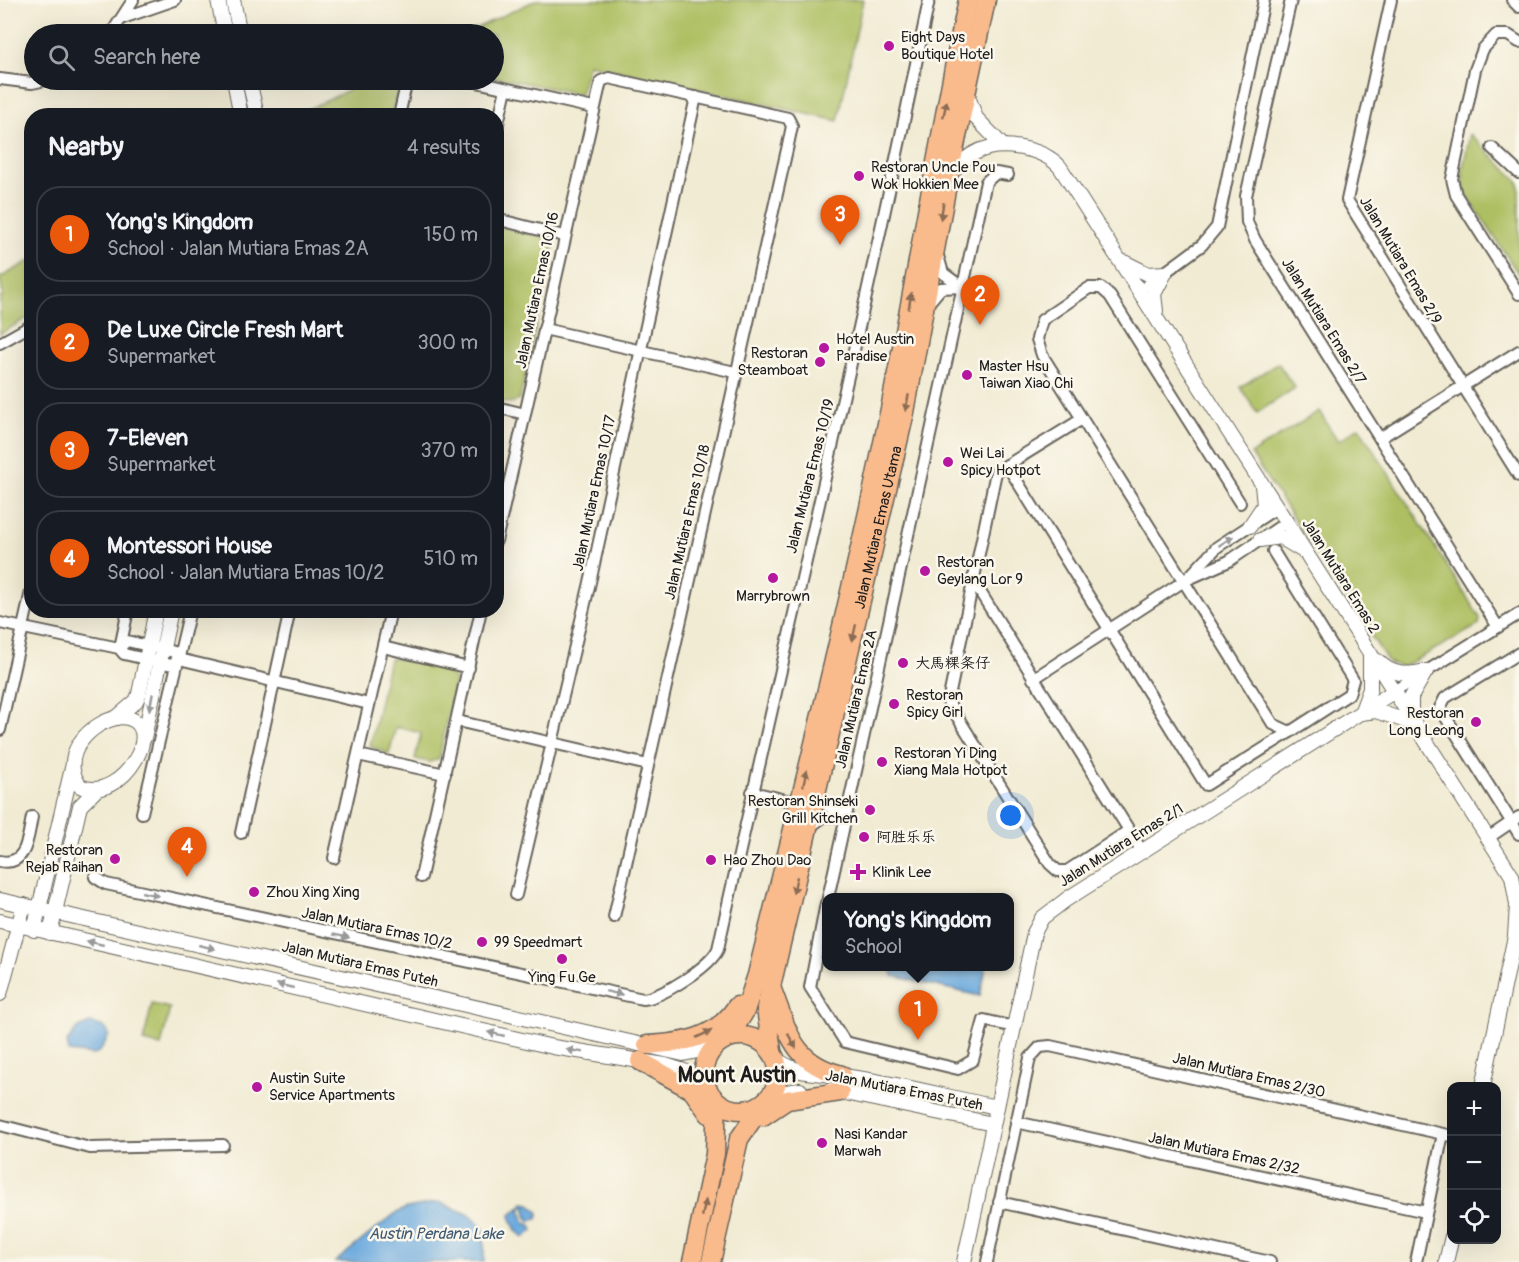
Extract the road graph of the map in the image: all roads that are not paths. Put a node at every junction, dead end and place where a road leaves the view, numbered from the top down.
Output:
1 (133, 0) edge
2 (175, 0) edge
3 (218, 0) edge
4 (233, 0) edge
5 (929, 0) edge
6 (968, 0) edge
7 (986, 0) edge
8 (1264, 0) edge
9 (1292, 0) edge
10 (1391, 0) edge
11 (1512, 0) edge
12 (1519, 7) edge
13 (123, 18) junction
14 (118, 24) edge
15 (223, 24) edge
16 (238, 24) edge
17 (1519, 42) edge
18 (0, 79) edge
19 (24, 82) edge
20 (506, 88) joint
21 (236, 90) edge
22 (251, 90) edge
23 (405, 90) edge
24 (966, 91) junction
25 (696, 97) junction
26 (239, 108) edge
27 (255, 108) edge
28 (401, 108) edge
29 (501, 108) edge
30 (593, 108) junction
31 (1003, 146) junction
32 (1492, 148) dead end
33 (1519, 173) edge
34 (949, 174) junction
35 (1008, 174) dead end
36 (504, 221) edge
37 (564, 236) junction
38 (936, 246) junction
39 (1120, 259) junction
40 (1165, 273) junction
41 (962, 287) junction
42 (1141, 290) junction
43 (1519, 294) edge
44 (924, 313) junction
45 (1157, 316) junction
46 (544, 329) junction
47 (24, 330) edge
48 (0, 343) edge
49 (640, 350) junction
50 (1519, 351) edge
51 (735, 372) junction
52 (1462, 387) junction
53 (504, 410) edge
54 (525, 414) junction
55 (1082, 419) junction
56 (1380, 438) junction
57 (1006, 465) junction
58 (1255, 469) junction
59 (1519, 476) edge
60 (1240, 503) dead end
61 (504, 506) edge
62 (1278, 507) junction
63 (1287, 521) junction
64 (1250, 526) junction
65 (1260, 540) junction
66 (1273, 552) dead end
67 (1314, 564) junction
68 (972, 579) junction
69 (1184, 581) junction
70 (1519, 614) edge
71 (25, 618) edge
72 (126, 618) edge
73 (156, 618) edge
74 (168, 618) edge
75 (188, 618) edge
76 (288, 618) edge
77 (389, 618) edge
78 (479, 618) edge
79 (0, 623) edge
80 (1498, 627) junction
81 (23, 628) junction
82 (1108, 630) junction
83 (156, 647) junction
84 (120, 648) junction
85 (383, 648) junction
86 (1519, 653) edge
87 (1370, 654) junction
88 (179, 659) junction
89 (153, 661) junction
90 (469, 668) junction
91 (1426, 671) junction
92 (1033, 679) junction
93 (275, 682) junction
94 (1393, 692) junction
95 (369, 704) junction
96 (1361, 712) junction
97 (116, 718) junction
98 (457, 721) junction
99 (1412, 723) junction
100 (0, 730) edge
101 (1290, 732) junction
102 (143, 741) junction
103 (553, 744) junction
104 (358, 755) junction
105 (648, 765) junction
106 (72, 768) junction
107 (445, 774) junction
108 (817, 789) junction
109 (96, 790) junction
110 (753, 792) junction
111 (65, 800) junction
112 (799, 803) junction
113 (80, 806) junction
114 (142, 813) dead end
115 (845, 816) junction
116 (32, 817) dead end
117 (1515, 819) edge
118 (809, 828) junction
119 (1128, 831) junction
120 (241, 833) dead end
121 (1519, 834) edge
122 (1488, 838) junction
123 (1142, 851) junction
124 (333, 858) dead end
125 (0, 861) edge
126 (95, 877) dead end
127 (421, 877) dead end
128 (1515, 881) edge
129 (44, 889) junction
130 (59, 893) junction
131 (829, 893) edge
132 (516, 895) dead end
133 (1, 904) edge
134 (24, 905) junction
135 (40, 909) junction
136 (55, 912) junction
137 (614, 917) dead end
138 (88, 920) junction
139 (0, 921) edge
140 (822, 924) edge
141 (18, 926) junction
142 (34, 930) junction
143 (50, 933) junction
144 (1517, 936) edge
145 (12, 950) junction
146 (714, 957) joint
147 (762, 984) junction
148 (0, 994) edge
149 (424, 996) junction
150 (420, 1017) junction
151 (1014, 1027) junction
152 (729, 1037) junction
153 (713, 1048) junction
154 (644, 1053) junction
155 (775, 1056) junction
156 (1484, 1082) edge
157 (706, 1084) junction
158 (841, 1084) junction
159 (768, 1099) junction
160 (717, 1101) junction
161 (997, 1107) junction
162 (1016, 1122) junction
163 (993, 1124) junction
164 (0, 1125) edge
165 (1447, 1135) edge
166 (223, 1145) dead end
167 (724, 1156) junction
168 (999, 1202) junction
169 (1426, 1212) junction
170 (1450, 1244) edge
171 (692, 1262) edge
172 (711, 1262) edge
173 (964, 1262) edge
174 (987, 1262) edge
175 (1270, 1262) edge
176 (1416, 1262) edge
177 (1446, 1262) edge

1 - 13 street
2 - 13 street
3 - 15 street
4 - 16 street
5 - 110 street, Jalan Mutiara Emas 10/19
112 -> 6 main road, Jalan Mutiara Emas Utama
7 - 24 main road, Jalan Mutiara Emas Utama
8 - 40 street
9 - 56 street, Jalan Mutiara Emas 2/7
10 - 52 street, Jalan Mutiara Emas 2/9
11 - 12 street
13 - 14 street
17 - 43 street
18 - 19 street
20 - 29 street
20 - 30 street
21 - 26 street
22 - 27 street
23 - 28 street
24 - 31 street
24 - 34 main road, Jalan Mutiara Emas Utama
25 - 30 street, Jalan Mutiara Emas 10/16
25 - 49 street, Jalan Mutiara Emas 10/17
25 - 51 street, Jalan Mutiara Emas 10/18
30 - 37 street, Jalan Mutiara Emas 10/16
31 - 34 street, Jalan Mutiara Emas 2
31 - 39 street, Jalan Mutiara Emas 2
32 - 33 street
34 -> 38 main road, Jalan Mutiara Emas Utama
35 - 41 street, Jalan Mutiara Emas 2A
36 - 37 street
37 - 46 street, Jalan Mutiara Emas 10/16
38 - 41 street
38 - 44 main road, Jalan Mutiara Emas Utama
39 - 40 street
39 - 42 street, Jalan Mutiara Emas 2
40 - 42 street
40 - 45 street
41 - 44 street
41 - 115 street, Jalan Mutiara Emas 2A
42 - 45 street, Jalan Mutiara Emas 2
44 -> 108 main road, Jalan Mutiara Emas Utama
45 - 58 street, Jalan Mutiara Emas 2
46 - 49 street
46 - 54 street, Jalan Mutiara Emas 10/16
47 - 48 street
49 - 51 street
49 - 103 street, Jalan Mutiara Emas 10/17
50 - 52 street
51 - 105 street, Jalan Mutiara Emas 10/18
52 - 56 street
52 - 59 street, Jalan Mutiara Emas 2/9
53 - 54 street
54 - 61 street, Jalan Mutiara Emas 10/16
55 - 57 street
55 - 60 street
55 - 69 street
56 - 80 street, Jalan Mutiara Emas 2/7
57 - 68 street
57 - 82 street
58 - 62 street, Jalan Mutiara Emas 2
58 - 64 street
62 - 63 street, Jalan Mutiara Emas 2
62 - 64 street
63 - 65 street
63 - 67 street, Jalan Mutiara Emas 2
69 -> 64 street
65 - 67 street
65 - 69 street
66 - 101 street
67 - 87 street, Jalan Mutiara Emas 2
68 - 92 street
68 - 119 street
69 - 82 street
69 - 101 street
70 - 80 street, Jalan Mutiara Emas 2/1
71 - 81 street
72 - 84 street
73 - 83 street
74 - 83 street
75 - 88 street
76 - 93 street
77 - 85 street
78 - 90 street
79 - 81 street
80 - 91 street, Jalan Mutiara Emas 2/1
81 - 84 street
81 - 100 street
82 - 92 street
82 - 101 street
83 - 84 street
83 - 88 street
83 - 89 street
84 - 89 street
85 - 90 street
85 - 95 street
86 - 117 street
87 - 91 street
87 - 94 street, Jalan Mutiara Emas 2
87 - 96 street
88 - 89 street
88 - 93 street
88 - 114 street
89 - 97 street
89 -> 102 street
90 - 98 street
91 - 94 street, Jalan Mutiara Emas 2/1
91 - 99 street
92 - 119 street
93 - 95 street
93 - 120 street
94 - 96 street, Jalan Mutiara Emas 2/1
94 - 99 street, Jalan Mutiara Emas 2
95 - 104 street
96 - 99 street
96 - 123 street, Jalan Mutiara Emas 2/1
97 - 102 street
97 - 106 street
98 - 103 street
98 - 107 street
99 - 122 street, Jalan Mutiara Emas 2
102 - 109 street
103 - 105 street
103 - 132 street, Jalan Mutiara Emas 10/17
104 - 107 street
104 - 124 street
105 - 137 street, Jalan Mutiara Emas 10/18
106 - 109 street
106 - 111 street
107 - 127 street
108 - 115 street
108 - 118 main road, Jalan Mutiara Emas Utama
109 - 113 street
110 - 112 street
110 - 146 street, Jalan Mutiara Emas 10/19
111 - 113 street
111 - 129 street
112 - 147 main road, Jalan Mutiara Emas Utama
113 - 130 street
115 - 118 street
115 - 131 street, Jalan Mutiara Emas 2A
116 - 125 street
117 - 121 street
117 - 122 street
118 -> 147 main road, Jalan Mutiara Emas Utama
119 - 123 street
122 - 128 street, Jalan Mutiara Emas 2
123 - 151 street, Jalan Mutiara Emas 2/1
126 -> 146 street, Jalan Mutiara Emas 10/2
128 - 144 street, Jalan Mutiara Emas 2
129 - 133 street
129 - 135 street
130 - 136 street
130 - 138 street
133 - 134 street, Jalan Mutiara Emas Puteh
134 - 135 street, Jalan Mutiara Emas Puteh
134 - 141 street
135 - 136 street, Jalan Mutiara Emas Puteh
135 - 142 street
136 - 138 street, Jalan Mutiara Emas Puteh
136 - 143 street
138 -> 149 street, Jalan Mutiara Emas Puteh
139 - 141 street, Jalan Mutiara Emas Puteh
140 - 151 street
141 - 142 street, Jalan Mutiara Emas Puteh
141 - 145 street
142 - 143 street, Jalan Mutiara Emas Puteh
142 - 145 street
150 -> 143 street, Jalan Mutiara Emas Puteh
144 - 156 street, Jalan Mutiara Emas 2
145 - 148 street
147 - 152 main road
154 -> 147 main road
147 - 155 main road, Jalan Mutiara Emas Utama
147 -> 158 main road
149 - 150 street
149 - 154 street, Jalan Mutiara Emas Puteh
154 -> 150 street, Jalan Mutiara Emas Puteh
151 - 161 street, Jalan Mutiara Emas 2/1
152 - 153 main road
152 - 155 main road
153 - 154 street, Jalan Mutiara Emas Puteh
153 - 157 main road
154 - 157 street, Jalan Mutiara Emas Puteh
154 - 167 main road
155 - 158 street, Jalan Mutiara Emas Puteh
155 - 159 main road
157 - 160 main road
158 - 159 street, Jalan Mutiara Emas Puteh
158 - 161 street, Jalan Mutiara Emas Puteh
158 - 163 street, Jalan Mutiara Emas Puteh
158 - 167 main road
159 - 160 main road
159 - 167 main road
160 - 167 main road
161 - 163 street, Jalan Mutiara Emas 2/1
162 - 165 street, Jalan Mutiara Emas 2/30
162 - 168 street
162 - 169 street, Jalan Mutiara Emas 2/32
163 - 173 street, Jalan Mutiara Emas 2/1
164 - 166 street
165 - 169 street
171 -> 167 main road
167 - 172 main road
168 - 174 street
168 - 175 street
169 - 176 street
170 - 177 street

